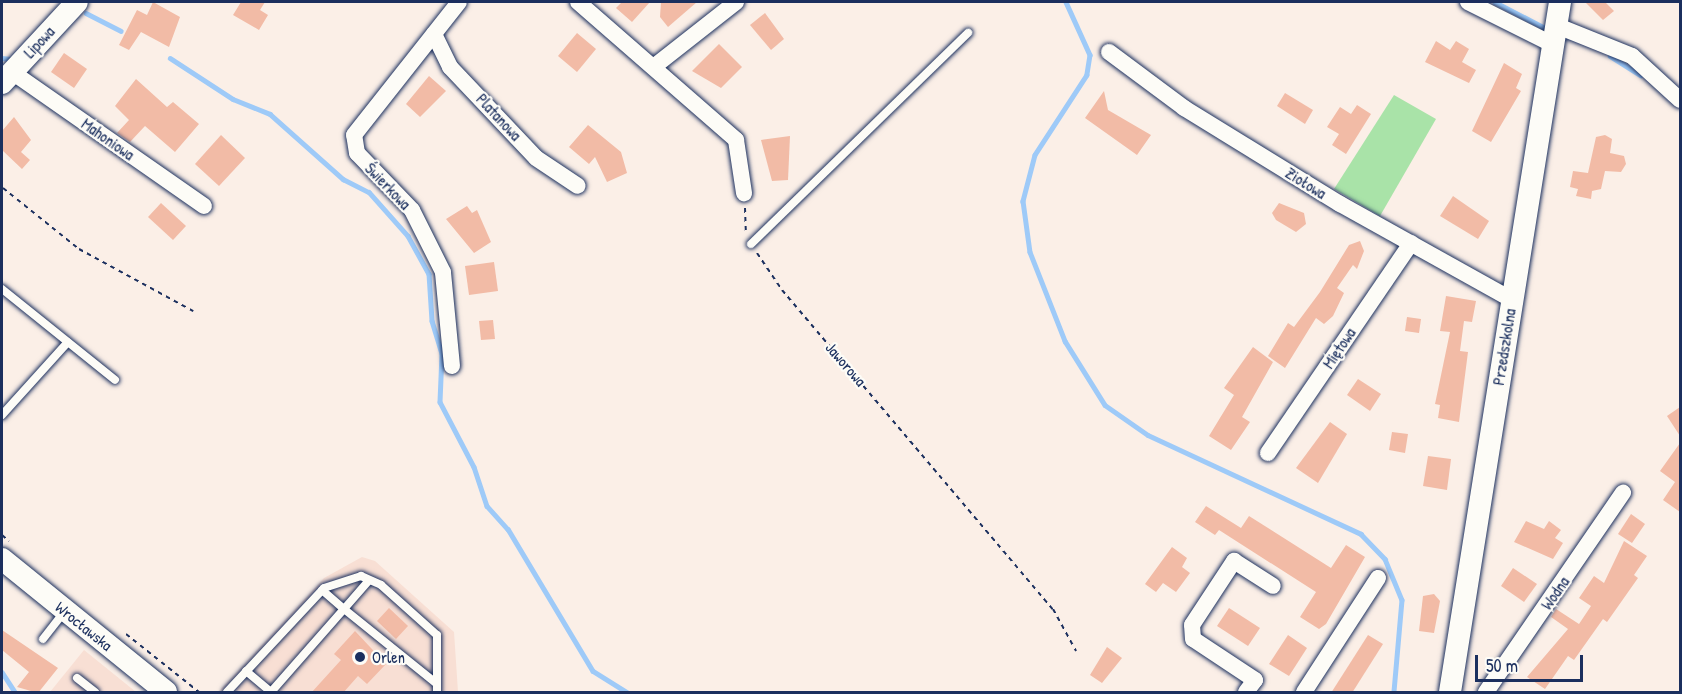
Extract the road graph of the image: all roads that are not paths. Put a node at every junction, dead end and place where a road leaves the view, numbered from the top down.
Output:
1 (77, 2) edge
2 (459, 2) edge
3 (578, 2) edge
4 (736, 2) edge
5 (1468, 2) edge
6 (1560, 2) edge
7 (968, 33) dead end
8 (434, 34) junction
9 (1553, 34) junction
10 (1109, 52) dead end
11 (656, 65) junction
12 (7, 78) edge
13 (1680, 100) edge
14 (578, 186) dead end
15 (744, 193) road end
16 (204, 206) dead end
17 (1411, 243) junction
18 (752, 244) road end
19 (2, 289) edge
20 (1511, 299) junction
21 (68, 342) junction
22 (452, 366) dead end
23 (115, 380) dead end
24 (2, 415) edge
25 (1268, 453) dead end
26 (1623, 492) dead end
27 (2, 559) edge
28 (1378, 578) dead end
29 (369, 580) junction
30 (1273, 586) dead end
31 (322, 590) junction
32 (344, 609) junction
33 (65, 610) junction
34 (43, 639) dead end
35 (246, 672) junction
36 (77, 678) dead end
37 (437, 688) edge
38 (95, 693) edge
39 (166, 693) edge
40 (227, 693) edge
41 (271, 693) edge
42 (1246, 693) edge
43 (1304, 693) edge
44 (1450, 693) edge
45 (1486, 693) edge

1 - 12 street, Lipowa
2 - 8 street, Świerkowa
3 - 11 street
4 - 11 street
5 - 9 street
6 - 9 street, Przedszkolna
7 - 18 lane
8 - 14 street, Platanowa
8 - 22 street, Świerkowa
9 - 13 street
9 - 20 street, Przedszkolna
10 - 17 street, Ziołowa
11 - 15 street
12 - 16 street, Mahoniowa
17 - 20 street, Ziołowa
17 - 25 street, Miętowa
19 - 21 lane
20 - 44 street, Przedszkolna
21 - 23 lane
21 - 24 lane
26 - 45 street, Wodna
27 - 33 street, Wrocławska
28 - 43 street
29 - 31 lane
29 - 32 lane
29 - 37 lane
30 - 42 street
31 - 32 lane
31 - 35 lane
32 - 37 lane
32 - 41 lane
33 - 34 lane
33 - 39 street, Wrocławska
35 - 40 lane
35 - 41 lane
36 - 38 lane

